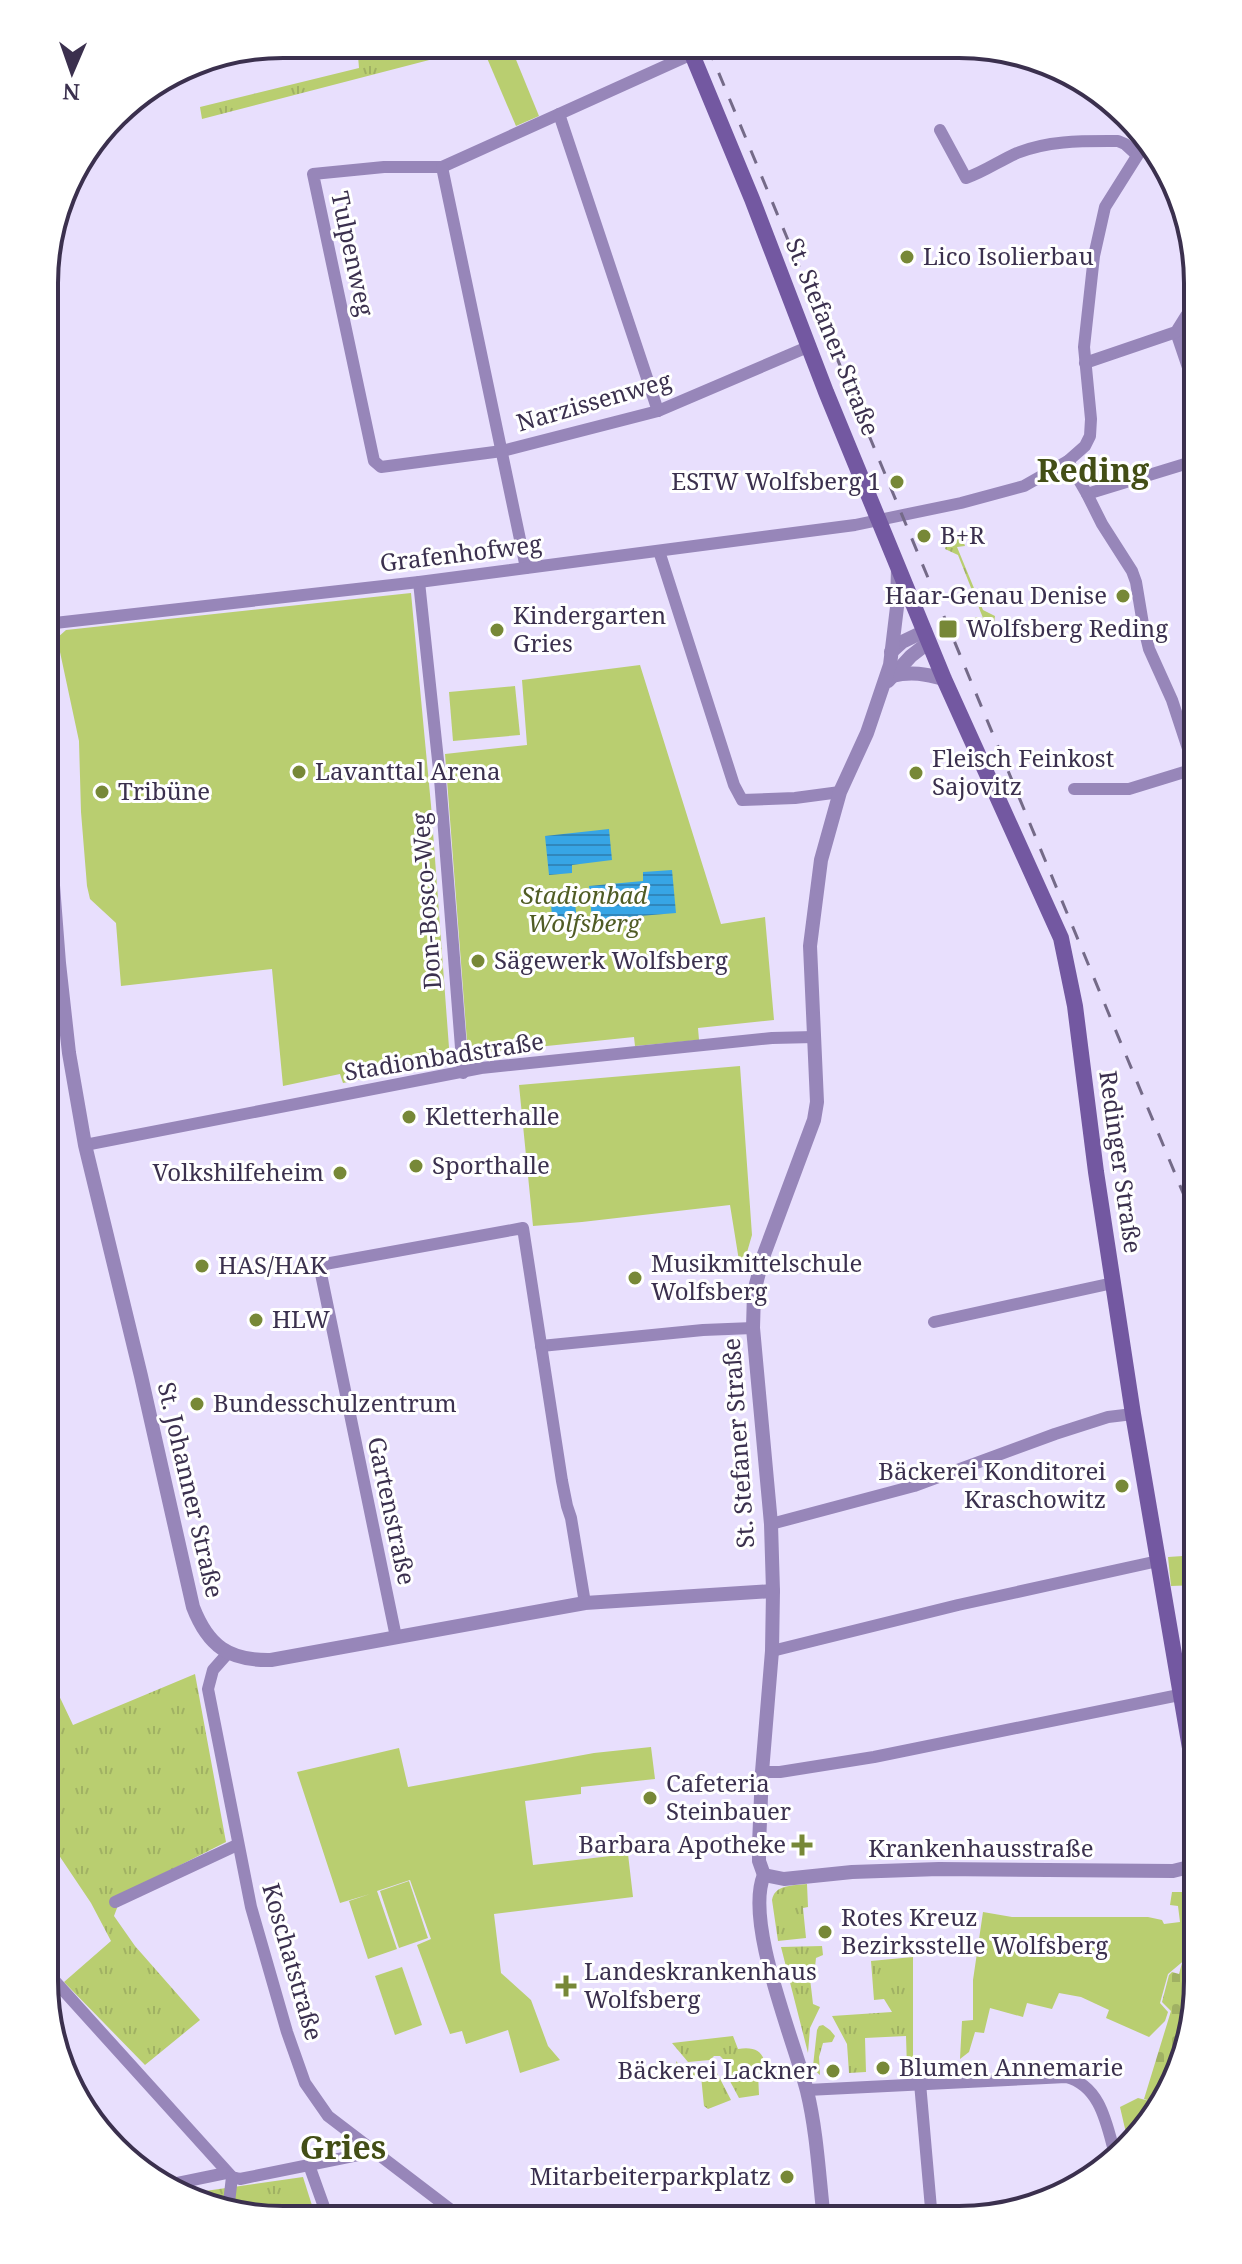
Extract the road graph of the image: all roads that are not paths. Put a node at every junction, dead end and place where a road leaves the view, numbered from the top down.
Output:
1 (674, 58) edge
2 (694, 58) edge
3 (559, 114) junction
4 (940, 130) dead end
5 (1139, 149) edge
6 (1140, 151) edge
7 (442, 167) junction
8 (1184, 319) edge
9 (1176, 332) junction
10 (810, 346) junction
11 (1184, 356) edge
12 (1085, 363) junction
13 (658, 411) junction
14 (502, 451) junction
15 (1068, 461) junction
16 (1184, 464) edge
17 (381, 467) joint
18 (1087, 494) junction
19 (880, 520) junction
20 (659, 551) junction
21 (898, 563) junction
22 (526, 568) junction
23 (419, 582) junction
24 (58, 623) edge
25 (927, 637) junction
26 (891, 652) junction
27 (892, 676) junction
28 (944, 679) junction
29 (881, 692) junction
30 (1184, 737) edge
31 (1184, 777) edge
32 (1074, 789) dead end
33 (840, 792) junction
34 (58, 941) edge
35 (814, 1037) junction
36 (463, 1073) junction
37 (85, 1145) junction
38 (1113, 1283) junction
39 (934, 1322) dead end
40 (753, 1328) junction
41 (541, 1346) junction
42 (1133, 1414) junction
43 (771, 1524) junction
44 (1158, 1561) junction
45 (773, 1591) junction
46 (585, 1603) junction
47 (396, 1637) junction
48 (772, 1651) junction
49 (228, 1653) junction
50 (1179, 1695) junction
51 (1184, 1721) edge
52 (762, 1772) junction
53 (237, 1845) junction
54 (1184, 1870) edge
55 (764, 1875) junction
56 (115, 1902) dead end
57 (58, 1985) edge
58 (920, 2083) junction
59 (807, 2090) junction
60 (1112, 2145) edge
61 (373, 2152) junction
62 (309, 2165) junction
63 (229, 2175) junction
64 (184, 2182) edge
65 (228, 2199) edge
66 (324, 2206) edge
67 (446, 2206) edge
68 (822, 2206) edge
69 (931, 2206) edge

1 - 3 street, Tulpenweg
2 - 10 main road, St. Stefaner Straße
3 - 7 street, Tulpenweg
3 - 13 street
4 - 5 street
6 - 12 street
7 - 14 street
7 - 17 street, Tulpenweg
8 - 9 street
9 - 11 street
9 - 12 street
10 - 13 street, Narzissenweg
10 - 19 main road, St. Stefaner Straße
12 - 15 street
13 - 14 street, Narzissenweg
14 - 17 street, Narzissenweg
14 - 22 street
15 - 18 street
15 - 19 street, Grafenhofweg
16 - 18 street
18 - 30 street
19 - 20 street, Grafenhofweg
19 - 21 main road, St. Stefaner Straße
20 - 22 street, Grafenhofweg
20 - 33 street
21 - 25 main road, Redinger Straße
21 - 26 street, St. Stefaner Straße
22 - 23 street, Grafenhofweg
23 - 24 street, Grafenhofweg
23 - 36 street, Don-Bosco-Weg
25 - 26 street
25 - 27 street, St. Stefaner Straße
25 - 28 main road, Redinger Straße
26 - 29 street, St. Stefaner Straße
27 - 28 street
27 - 29 street, St. Stefaner Straße
28 - 38 main road, Redinger Straße
29 - 33 street, St. Stefaner Straße
31 - 32 street
33 - 35 street, St. Stefaner Straße
34 - 37 street, St. Johanner Straße
35 - 36 street, Stadionbadstraße
35 - 40 street, St. Stefaner Straße
36 - 37 street, Stadionbadstraße
37 - 49 street, St. Johanner Straße
38 - 39 street
38 - 42 main road, Redinger Straße
40 - 41 street
40 - 43 street, St. Stefaner Straße
41 - 46 street
41 - 47 street, Gartenstraße
42 - 43 street
42 - 44 main road, Redinger Straße
43 - 45 street, St. Stefaner Straße
44 - 48 street
44 - 50 main road, Redinger Straße
45 - 46 street
45 - 48 street, St. Stefaner Straße
46 - 47 street
47 - 49 street
48 - 52 street, St. Stefaner Straße
49 - 53 street, Koschatstraße
50 - 51 main road, Redinger Straße
50 - 52 street
52 - 55 street, St. Stefaner Straße
53 - 56 street
53 - 61 street, Koschatstraße
54 - 55 street, Krankenhausstraße
55 - 59 street, St. Stefaner Straße
57 - 63 street
58 - 59 street
58 - 60 street
58 - 69 street
59 - 68 street, St. Stefaner Straße
61 - 62 street
61 - 67 street, Koschatstraße
62 - 63 street
62 - 66 street
63 - 64 street
63 - 65 street

